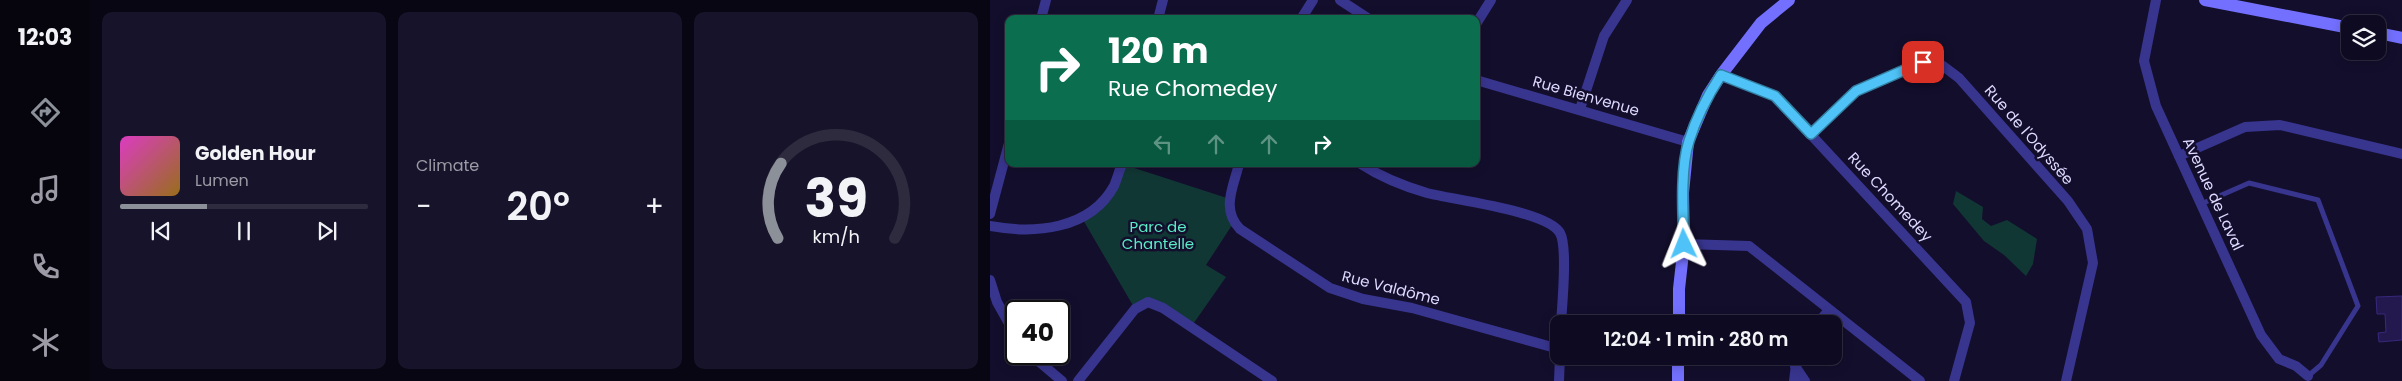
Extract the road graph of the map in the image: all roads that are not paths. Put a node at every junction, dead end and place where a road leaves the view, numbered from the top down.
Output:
1 (1046, 0) edge
2 (1163, 0) edge
3 (1313, 0) edge
4 (1340, 0) edge
5 (1491, 0) edge
6 (1627, 0) edge
7 (1790, 0) edge
8 (2156, 0) edge
9 (2205, 0) edge
10 (1042, 15) edge
11 (1159, 15) edge
12 (1304, 15) edge
13 (1363, 15) edge
14 (1480, 18) edge
15 (2341, 26) edge
16 (2386, 35) edge
17 (2402, 38) edge
18 (1721, 75) junction
19 (1480, 81) edge
20 (1580, 109) junction
21 (1811, 134) junction
22 (1688, 142) junction
23 (2402, 154) edge
24 (2179, 156) junction
25 (1005, 158) edge
26 (1121, 167) edge
27 (1238, 167) edge
28 (1366, 167) edge
29 (2201, 204) junction
30 (990, 214) edge
31 (990, 226) edge
32 (1684, 244) junction
33 (990, 280) edge
34 (1829, 310) junction
35 (1561, 315) edge
36 (1679, 315) edge
37 (1825, 315) edge
38 (1005, 316) edge
39 (1550, 347) edge
40 (1043, 365) edge
41 (1560, 365) edge
42 (1678, 365) edge
43 (1796, 365) edge
44 (1798, 365) edge
45 (2308, 376) joint
46 (1062, 381) edge
47 (1078, 381) edge
48 (1272, 381) edge
49 (1559, 381) edge
50 (1678, 381) edge
51 (1794, 381) edge
52 (1805, 381) edge
53 (1920, 381) edge
54 (1954, 381) edge
55 (2066, 381) edge

1 - 10 street
2 - 11 street
3 - 12 street
4 - 13 street
5 - 14 street
6 - 20 street
7 - 18 street
8 - 24 street, Avenue de Laval
9 - 15 street
16 - 17 street
18 - 21 street, Rue Chomedey
18 - 22 street
19 - 20 street, Rue Bienvenue
20 - 22 street, Rue Bienvenue
21 - 54 street, Rue Chomedey
21 - 55 street, Rue de l'Odyssée
22 - 32 street
23 - 24 street
24 - 29 street, Avenue de Laval
25 - 30 street
26 - 31 street
27 - 39 street, Rue Valdôme
28 - 35 street
29 - 45 street, Avenue de Laval
29 - 45 lane
32 - 34 street
32 - 36 street
33 - 38 street
34 - 37 street
34 - 53 street
40 - 46 street
41 - 49 street
42 - 50 street
43 - 51 street
44 - 52 street
47 - 48 street

